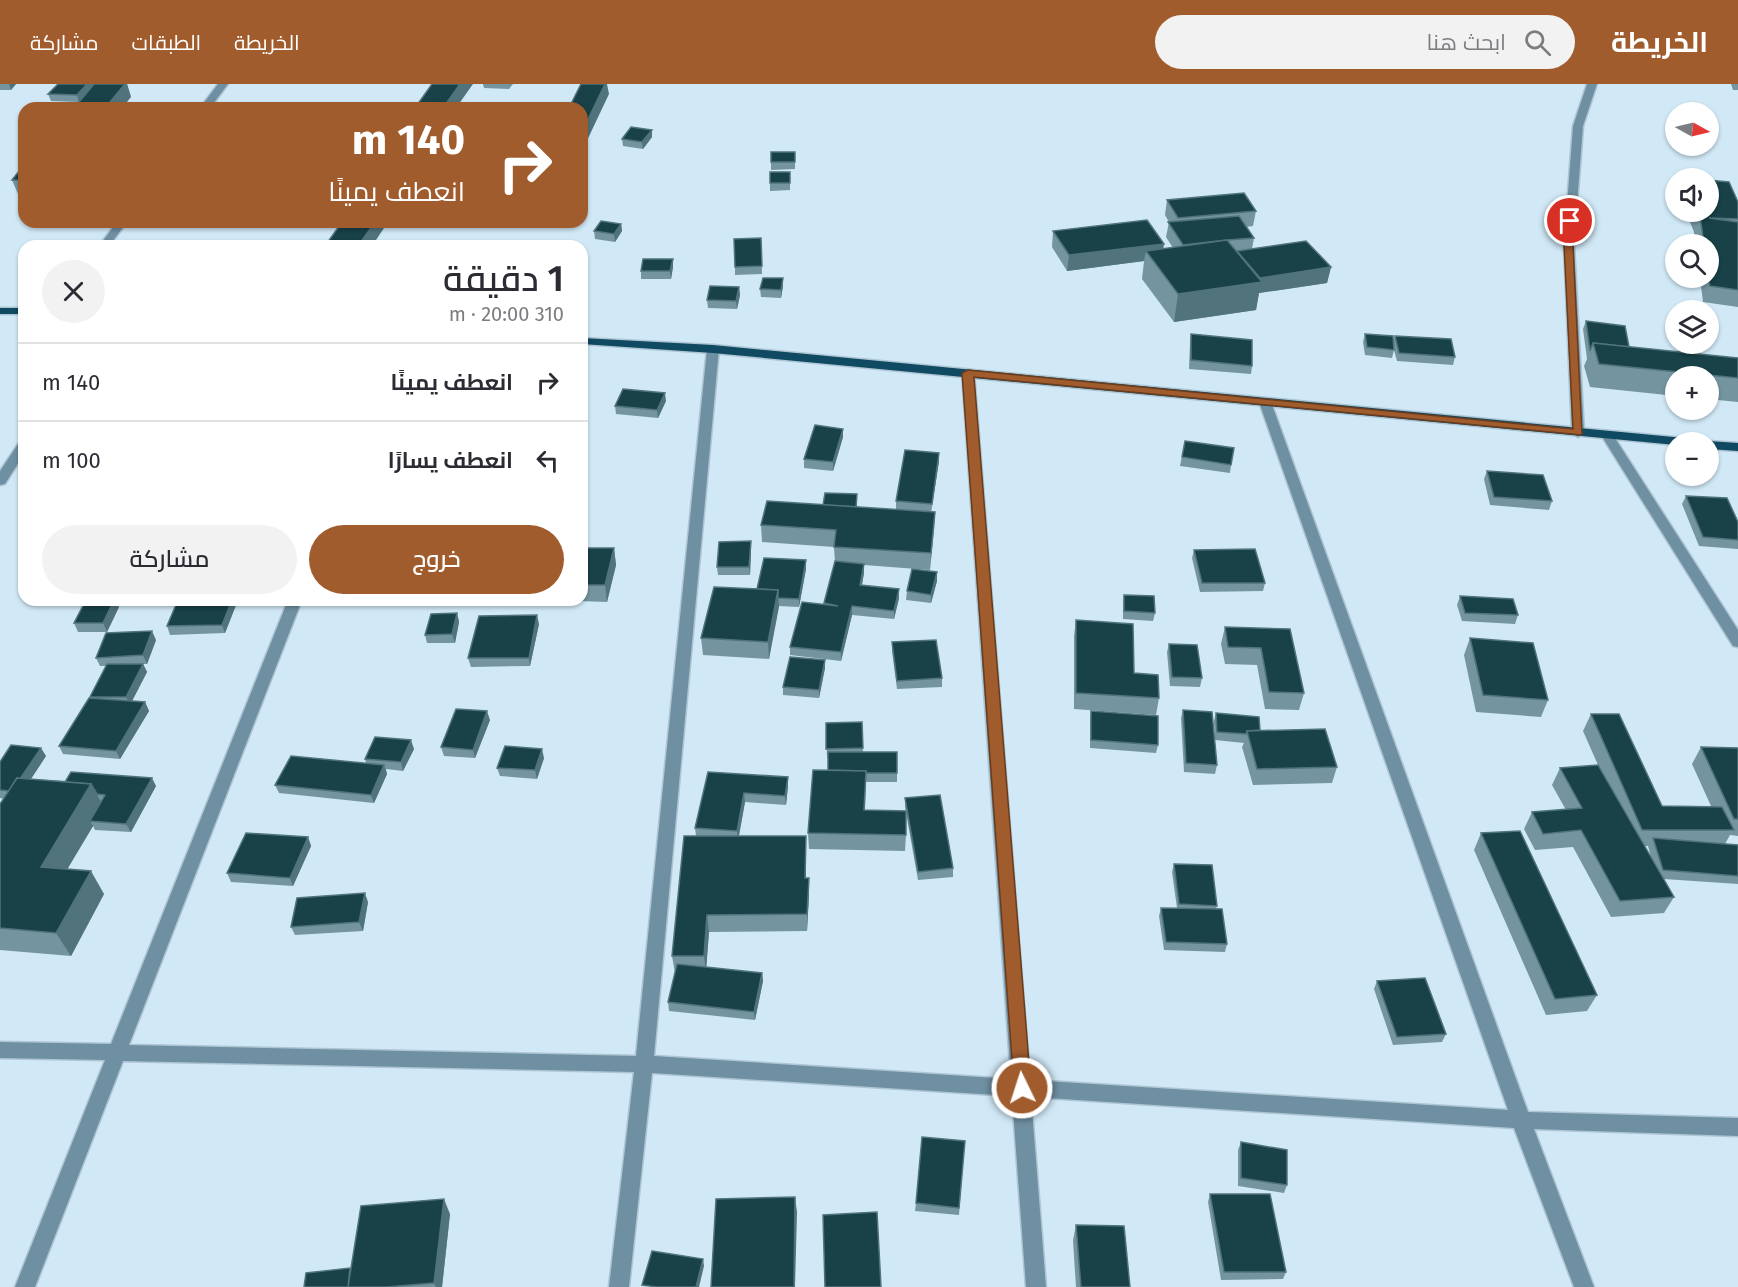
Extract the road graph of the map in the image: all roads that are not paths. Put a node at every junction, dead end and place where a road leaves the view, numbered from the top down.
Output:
1 (223, 84) edge
2 (1592, 84) edge
3 (210, 102) edge
4 (0, 311) edge
5 (18, 311) edge
6 (588, 341) edge
7 (713, 349) junction
8 (968, 373) junction
9 (1265, 402) junction
10 (1578, 433) junction
11 (1607, 435) junction
12 (1665, 440) edge
13 (1719, 446) edge
14 (1738, 447) edge
15 (18, 453) edge
16 (0, 481) edge
17 (293, 606) edge
18 (1738, 642) edge
19 (0, 1050) edge
20 (117, 1053) junction
21 (644, 1064) junction
22 (1022, 1088) junction
23 (1521, 1120) junction
24 (1738, 1127) edge
25 (25, 1287) edge
26 (619, 1287) edge
27 (1036, 1287) edge
28 (1584, 1287) edge

1 - 3 street
2 - 10 street
4 - 5 main road
6 - 7 main road
7 - 8 main road
7 - 21 street
8 - 9 main road
8 - 22 street
9 - 10 main road
9 - 23 street
10 - 11 main road
11 - 12 main road
11 - 18 street
13 - 14 main road
15 - 16 street
17 - 20 street
19 - 20 street
20 - 21 street
20 - 25 street
21 - 22 street
21 - 26 street
22 - 23 street
22 - 27 street
23 - 24 street
23 - 28 street

